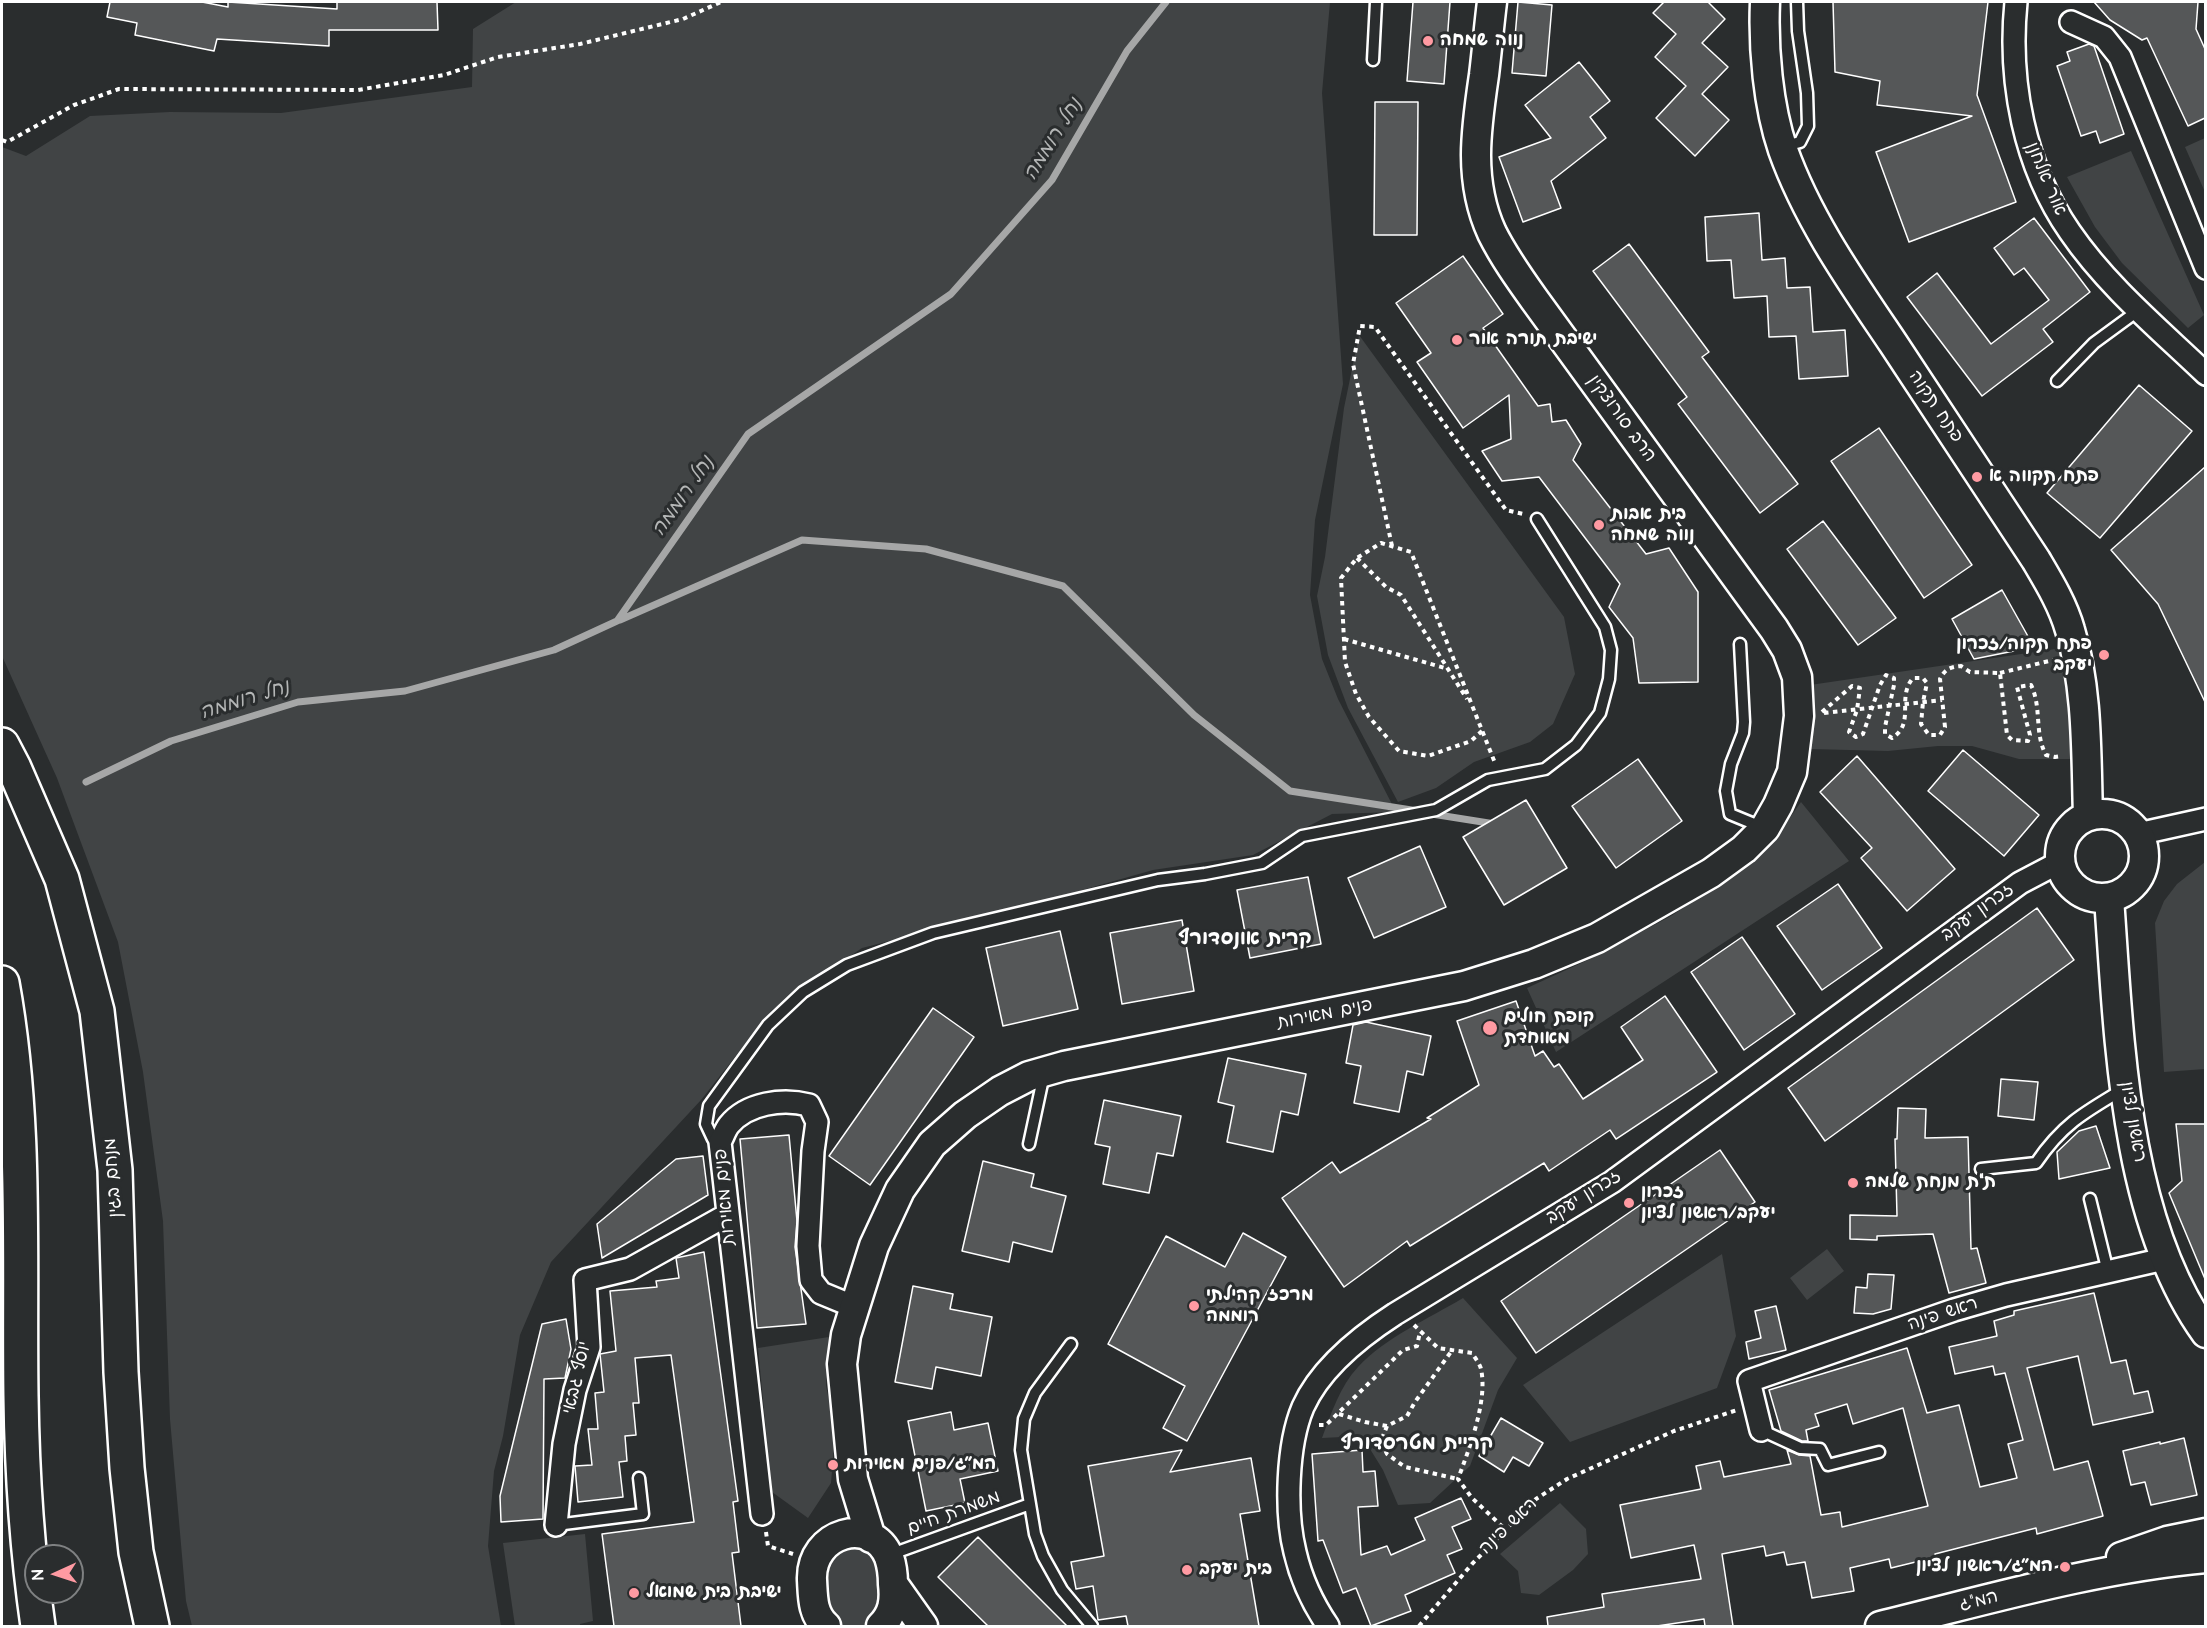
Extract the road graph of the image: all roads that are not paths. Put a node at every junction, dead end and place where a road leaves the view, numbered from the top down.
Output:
1 (1376, 2) edge
2 (1492, 2) edge
3 (1765, 2) edge
4 (1797, 2) edge
5 (2016, 2) edge
6 (2071, 22) dead end
7 (1373, 60) dead end
8 (1782, 148) junction
9 (2205, 268) edge
10 (2139, 309) junction
11 (2201, 362) edge
12 (2057, 381) dead end
13 (1537, 519) road end
14 (1740, 644) dead end
15 (1810, 715) joint
16 (2, 745) edge
17 (2088, 816) junction
18 (2205, 819) edge
19 (1764, 828) junction
20 (2138, 834) junction
21 (2060, 861) junction
22 (2109, 898) junction
23 (2, 983) edge
24 (1045, 1072) junction
25 (2125, 1088) junction
26 (720, 1142) junction
27 (1029, 1144) dead end
28 (1981, 1169) dead end
29 (2090, 1199) dead end
30 (727, 1215) junction
31 (2164, 1259) junction
32 (2108, 1272) junction
33 (855, 1307) junction
34 (2205, 1333) edge
35 (1071, 1344) dead end
36 (1761, 1430) joint
37 (1879, 1452) dead end
38 (639, 1478) dead end
39 (853, 1479) junction
40 (1030, 1504) junction
41 (762, 1514) road end
42 (556, 1525) joint
43 (2202, 1538) edge
44 (880, 1547) junction
45 (823, 1550) junction
46 (894, 1586) junction
47 (38, 1626) edge
48 (152, 1626) edge
49 (826, 1626) edge
50 (890, 1626) edge
51 (923, 1626) edge
52 (1092, 1626) edge
53 (1328, 1626) edge
54 (1880, 1626) edge

1 - 7 lane
2 - 15 street, הרב סורוצקין
3 - 8 street, פתח תקוה
4 - 8 lane
5 - 10 street, אור אלחנן
6 - 9 street
8 - 17 street, פתח תקוה
10 - 11 street, אור אלחנן
10 - 12 lane
13 - 26 lane
14 - 19 lane
15 - 19 street, פנים מאירות
16 - 48 highway, מנחם בגין
17 - 20 street
17 - 21 street
18 - 20 street
19 - 24 street, פנים מאירות
20 - 22 street
21 - 22 street
21 - 53 street, זכרון יעקב
22 - 25 street, ראשון לציון
23 - 47 highway
24 - 27 lane
24 - 33 street, פנים מאירות
25 - 28 lane
25 - 31 street, ראשון לציון
26 - 30 street, פנים מאירות
26 - 33 street, פנים מאירות
29 - 32 lane
30 - 41 street, פנים מאירות
30 - 42 street, יוסף גבאי
31 - 32 street, ראש פינה
31 - 34 street, ראשון לציון
32 - 36 street, ראש פינה
33 - 39 street, פנים מאירות
35 - 40 lane
36 - 37 lane
38 - 42 lane
39 - 44 street, פנים מאירות
39 - 45 street, פנים מאירות
40 - 44 lane, משמרת חיים
40 - 52 lane
43 - 54 street, המ"ג
44 - 45 street
44 - 46 street, פנים מאירות
45 - 49 street
46 - 50 street
46 - 51 street

